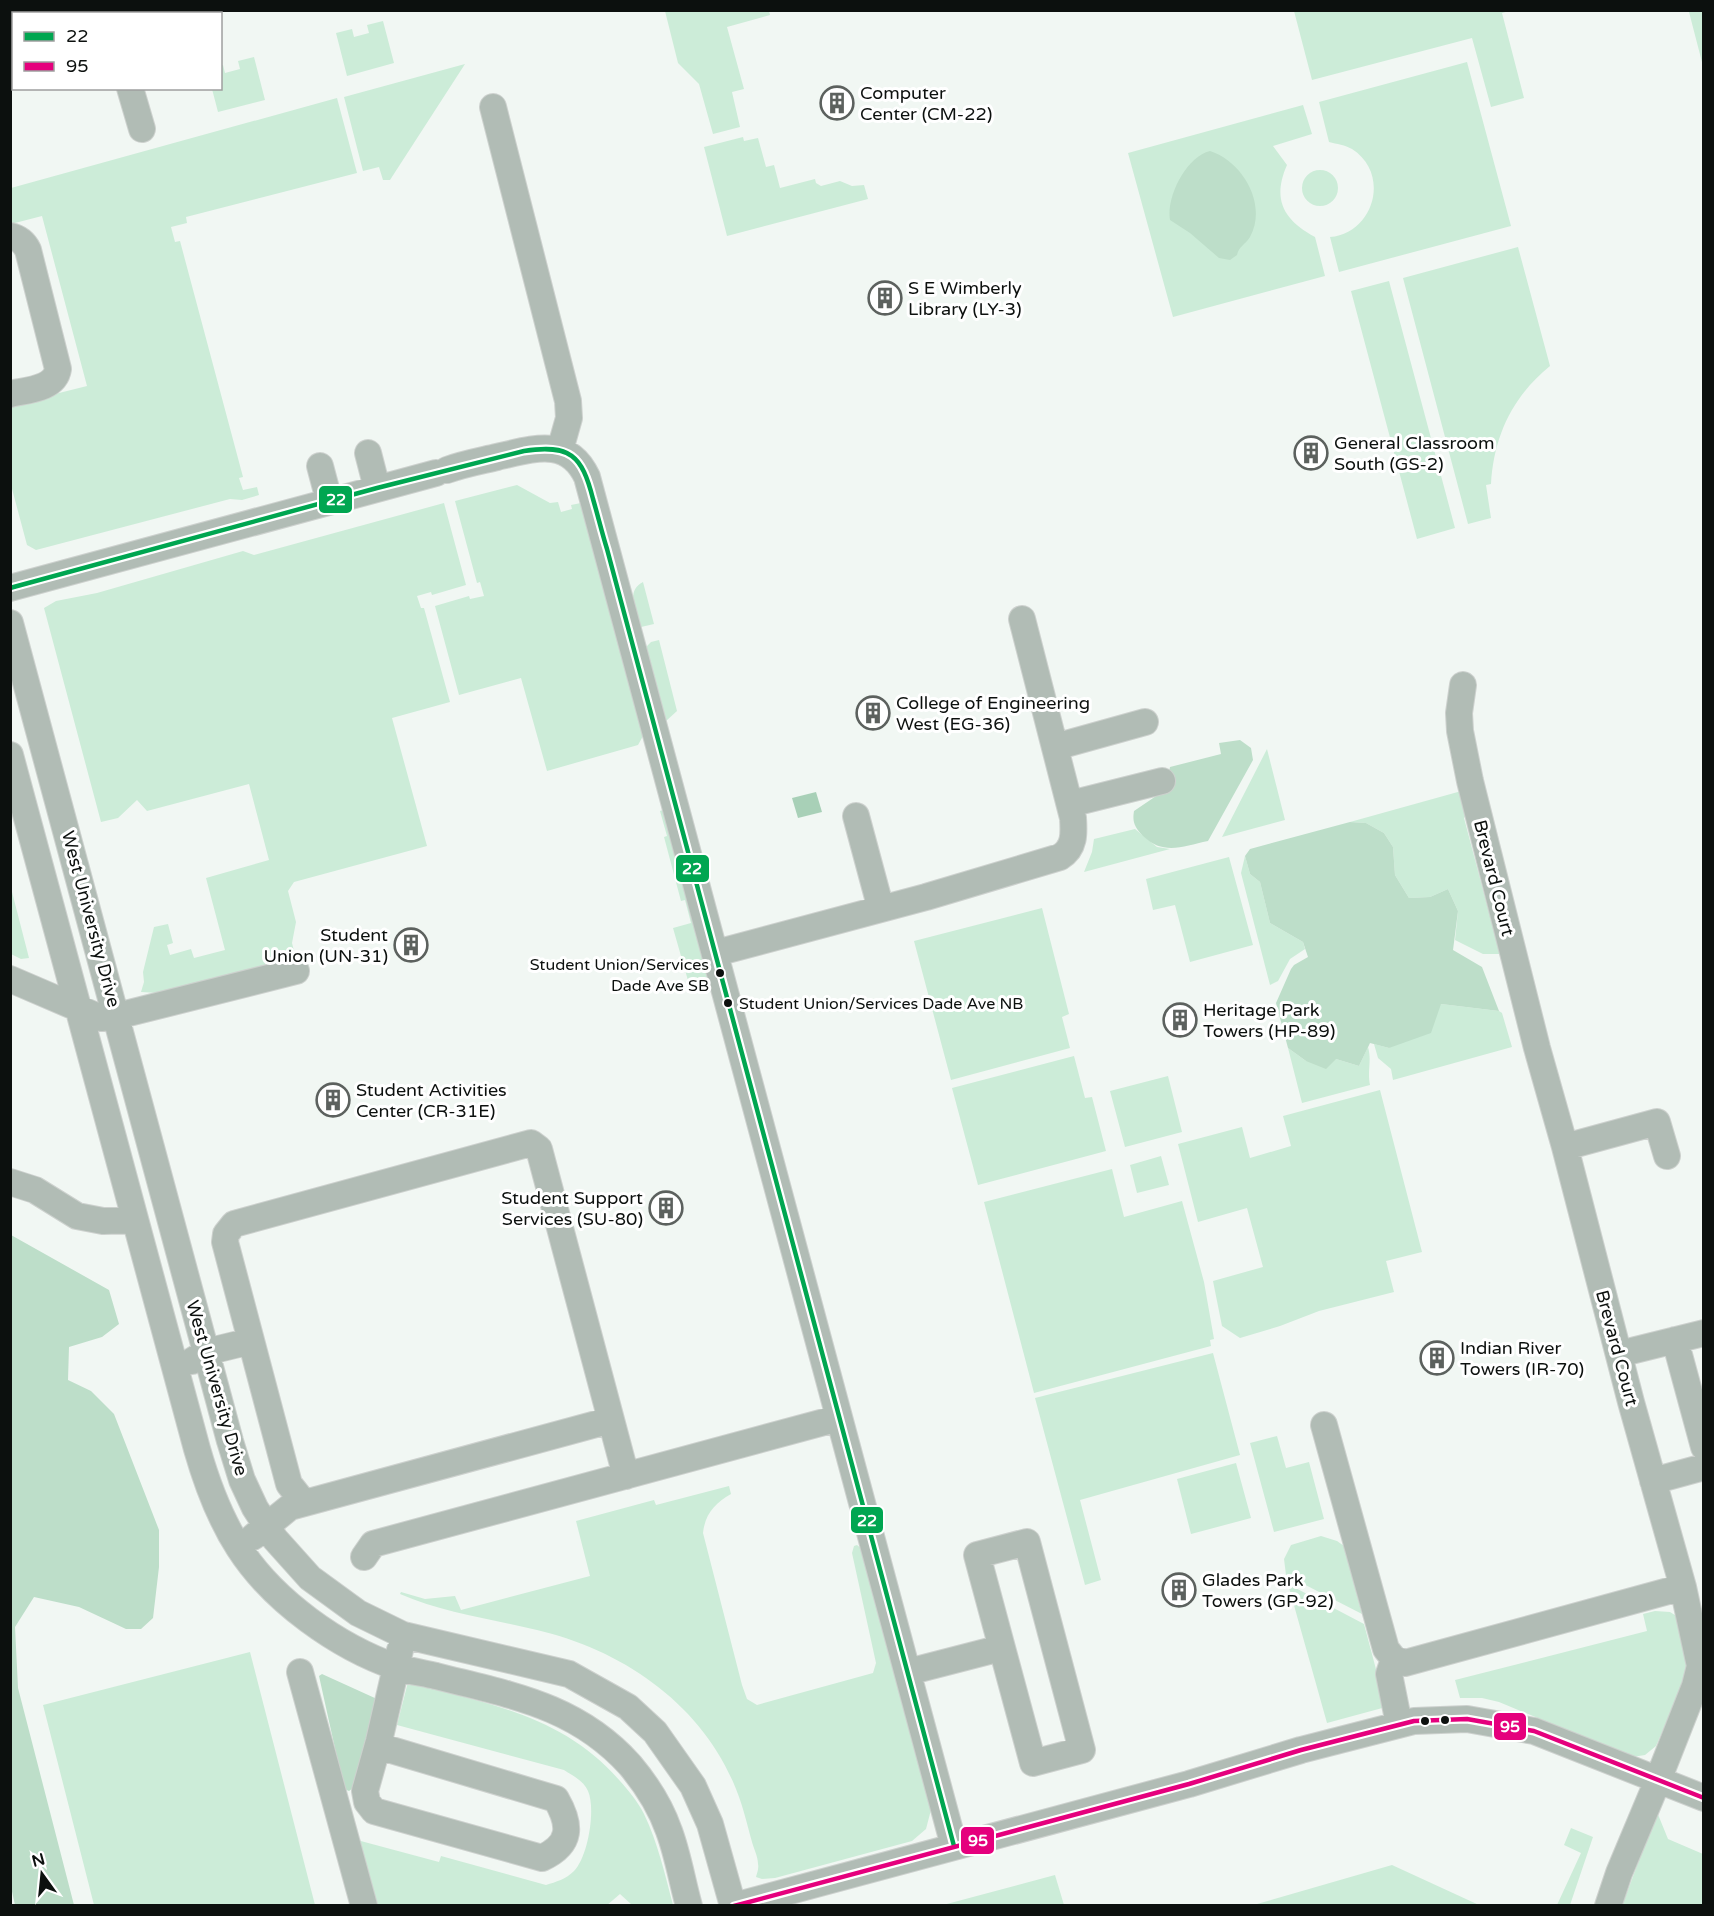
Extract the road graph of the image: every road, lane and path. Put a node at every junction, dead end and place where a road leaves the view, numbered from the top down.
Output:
1 (131, 90) edge
2 (493, 107) dead end
3 (142, 129) dead end
4 (10, 236) edge
5 (10, 394) edge
6 (560, 450) junction
7 (368, 453) dead end
8 (320, 466) dead end
9 (377, 488) junction
10 (329, 500) junction
11 (10, 588) edge
12 (1022, 619) dead end
13 (10, 623) edge
14 (1463, 685) dead end
15 (1145, 722) dead end
16 (1056, 747) junction
17 (10, 755) edge
18 (1162, 781) dead end
19 (1070, 804) junction
20 (856, 816) dead end
21 (881, 909) junction
22 (716, 953) junction
23 (296, 971) dead end
24 (10, 979) edge
25 (78, 1007) junction
26 (117, 1016) junction
27 (1565, 1147) junction
28 (1667, 1156) dead end
29 (159, 1177) junction
30 (10, 1182) edge
31 (126, 1186) junction
32 (135, 1220) junction
33 (1704, 1333) edge
34 (1675, 1340) junction
35 (251, 1341) junction
36 (206, 1352) junction
37 (1619, 1354) junction
38 (182, 1394) junction
39 (839, 1418) junction
40 (611, 1420) junction
41 (1324, 1425) dead end
42 (1704, 1447) edge
43 (1704, 1467) edge
44 (626, 1476) junction
45 (1653, 1481) junction
46 (304, 1503) junction
47 (266, 1526) junction
48 (239, 1549) junction
49 (364, 1557) dead end
50 (1683, 1587) junction
51 (403, 1635) junction
52 (1001, 1648) junction
53 (1394, 1659) junction
54 (396, 1667) junction
55 (300, 1672) dead end
56 (908, 1672) junction
57 (1399, 1724) junction
58 (378, 1746) junction
59 (1659, 1780) junction
60 (1704, 1798) edge
61 (367, 1802) junction
62 (342, 1825) junction
63 (954, 1846) junction
64 (364, 1905) edge
65 (689, 1905) edge
66 (733, 1905) edge
67 (1608, 1905) edge

1 - 3 street
2 - 6 street
4 - 5 street
6 - 9 street
6 - 22 street
7 - 9 street
8 - 10 street
9 - 10 street
10 - 11 street
12 - 16 street
13 - 26 street, West University Drive
14 - 27 street, Brevard Court
15 - 16 street
16 - 19 street
17 - 25 street, West University Drive
18 - 19 street
19 - 21 street
20 - 21 street
21 - 22 street
22 - 39 street
23 - 26 street
24 - 25 street
25 - 26 street
25 - 31 street, West University Drive
26 - 29 street, West University Drive
27 - 28 street
27 - 37 street, Brevard Court
29 - 31 street
29 - 36 street, West University Drive
30 - 32 street
31 - 32 street, West University Drive
32 - 38 street, West University Drive
33 - 34 street
34 - 37 street
34 - 42 street
35 - 36 street
35 - 40 street
35 - 46 street
36 - 38 street
36 - 47 street, West University Drive
37 - 45 street, Brevard Court
38 - 48 street, West University Drive
39 - 44 street
39 - 56 street
40 - 44 street
40 - 46 street
41 - 53 street
43 - 45 street
44 - 49 street
45 - 50 street, Brevard Court
46 - 47 street
47 - 48 street
47 - 51 street, West University Drive
48 - 54 street, West University Drive
50 - 53 street
50 - 59 street, Brevard Court
51 - 54 street
51 - 66 street, West University Drive
52 - 52 street
52 - 56 street
53 - 57 street
54 - 58 street
54 - 65 street, West University Drive
55 - 62 street
56 - 63 street
57 - 59 street
57 - 63 street
58 - 61 street
58 - 61 street
59 - 60 street
59 - 67 street, Brevard Court
61 - 62 street
62 - 64 street
63 - 66 street

